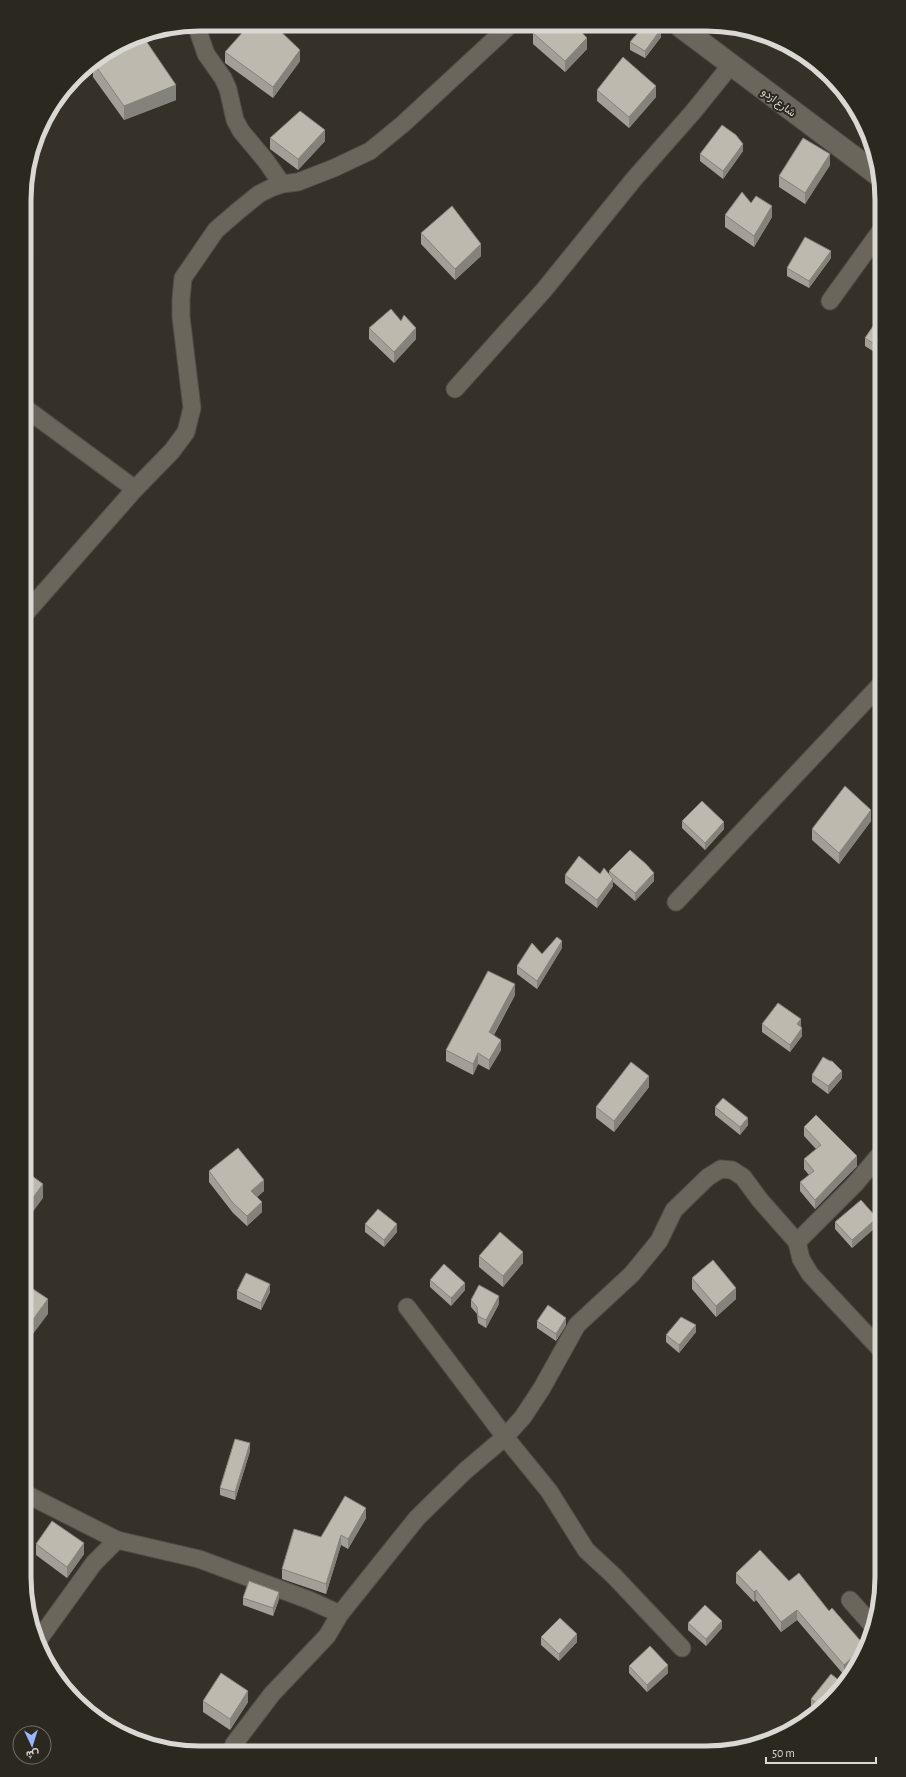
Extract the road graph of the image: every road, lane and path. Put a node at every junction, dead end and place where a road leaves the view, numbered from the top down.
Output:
1 (198, 31) edge
2 (504, 31) edge
3 (686, 31) edge
4 (732, 65) junction
5 (873, 171) edge
6 (282, 184) junction
7 (875, 239) edge
8 (830, 301) dead end
9 (455, 389) dead end
10 (31, 412) edge
11 (136, 489) junction
12 (31, 607) edge
13 (875, 690) edge
14 (676, 902) dead end
15 (875, 1160) edge
16 (797, 1242) junction
17 (407, 1307) dead end
18 (875, 1344) edge
19 (505, 1437) junction
20 (31, 1497) edge
21 (117, 1540) junction
22 (850, 1600) dead end
23 (340, 1614) junction
24 (869, 1621) edge
25 (42, 1636) edge
26 (682, 1648) dead end
27 (234, 1746) edge

1 - 6 street
2 - 6 street
3 - 4 street, شارع ازدو
4 - 5 street, شارع ازدو
4 - 9 street
6 - 11 street
7 - 8 street
10 - 11 street
11 - 12 street
13 - 14 street
15 - 16 street
16 - 18 street
16 - 19 street
17 - 19 street
19 - 23 street
19 - 26 street
20 - 21 street
21 - 23 street
21 - 25 street
22 - 24 street
23 - 27 street

